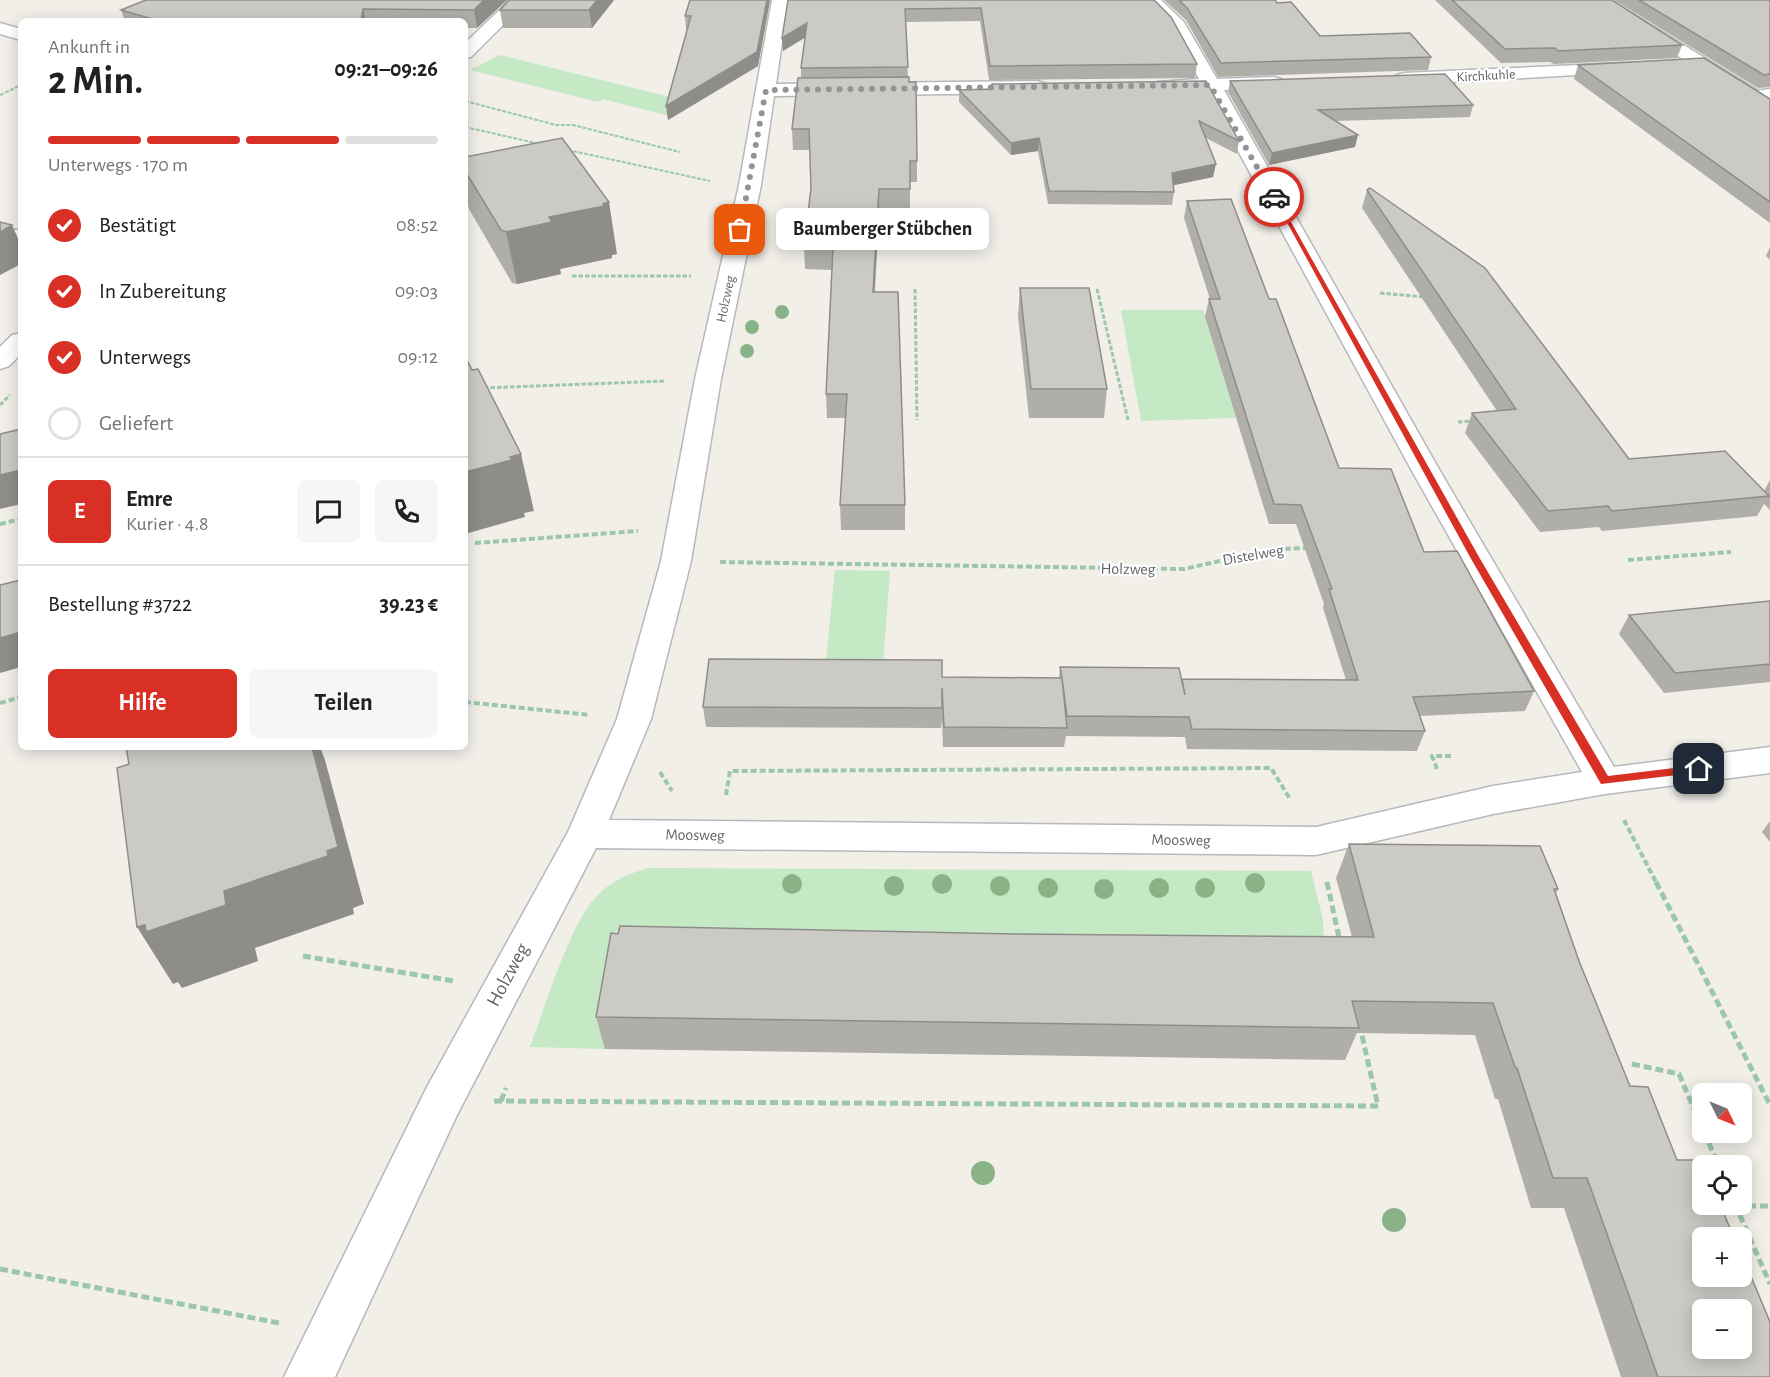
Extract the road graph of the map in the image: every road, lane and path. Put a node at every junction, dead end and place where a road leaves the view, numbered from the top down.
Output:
1 (520, 0) edge
2 (780, 0) edge
3 (1152, 0) edge
4 (1598, 0) edge
5 (0, 28) edge
6 (18, 34) edge
7 (468, 49) edge
8 (1701, 64) junction
9 (1671, 66) edge
10 (1637, 68) edge
11 (1385, 80) edge
12 (1292, 83) edge
13 (1210, 85) junction
14 (18, 86) edge
15 (1151, 86) edge
16 (1056, 87) edge
17 (766, 90) junction
18 (0, 95) edge
19 (1765, 99) edge
20 (468, 102) edge
21 (468, 128) edge
22 (544, 145) edge
23 (566, 150) edge
24 (680, 152) dead end
25 (750, 185) junction
26 (572, 276) edge
27 (731, 276) junction
28 (915, 289) dead end
29 (1097, 289) dead end
30 (1380, 293) dead end
31 (1427, 297) edge
32 (18, 343) edge
33 (0, 361) edge
34 (708, 379) junction
35 (477, 388) edge
36 (917, 420) dead end
37 (1128, 420) dead end
38 (1481, 420) edge
39 (1458, 422) dead end
40 (18, 520) edge
41 (0, 524) edge
42 (682, 528) junction
43 (475, 543) dead end
44 (1318, 548) edge
45 (1731, 552) dead end
46 (1628, 560) dead end
47 (676, 561) junction
48 (1184, 569) joint
49 (18, 699) edge
50 (0, 702) edge
51 (468, 702) edge
52 (634, 719) junction
53 (1770, 760) edge
54 (659, 769) dead end
55 (1605, 781) junction
56 (674, 796) dead end
57 (726, 799) dead end
58 (585, 834) junction
59 (1316, 841) junction
60 (1342, 951) edge
61 (303, 956) dead end
62 (500, 989) junction
63 (1360, 1029) edge
64 (1632, 1064) dead end
65 (442, 1101) junction
66 (1692, 1104) edge
67 (1770, 1105) edge
68 (1752, 1205) edge
69 (1770, 1206) edge
70 (1740, 1215) edge
71 (0, 1269) edge
72 (1770, 1284) edge
73 (330, 1332) junction
74 (309, 1377) edge

1 - 7 street
2 - 17 street, Holzweg
3 - 13 street
4 - 8 street
5 - 6 street
8 - 9 street
8 - 19 street
10 - 11 street, Kirchkuhle
12 - 13 street
13 - 15 street
13 - 55 street
14 - 18 path
16 - 17 street
17 - 25 street, Holzweg
20 - 24 path
21 - 22 path
23 - 25 path
25 - 27 street, Holzweg
26 - 27 path
27 - 34 street, Holzweg
28 - 36 path
29 - 37 path
30 - 31 path
32 - 33 street
34 - 35 path
34 - 42 street, Holzweg
38 - 39 path
40 - 41 path
42 - 43 path
42 - 47 street, Holzweg
44 - 48 path, Distelweg
45 - 46 path
47 - 48 path, Holzweg
47 - 52 street, Holzweg
49 - 50 path
51 - 52 path
52 - 58 street, Holzweg
53 - 55 street, Moosweg
54 - 56 path
55 - 59 street, Moosweg
55 - 67 path
57 - 59 path
58 - 59 street, Moosweg
58 - 62 street, Holzweg
59 - 60 path
61 - 62 path
62 - 65 street, Holzweg
63 - 65 path
64 - 66 path
65 - 73 street, Holzweg
68 - 69 path
70 - 72 path
71 - 73 path
73 - 74 street, Holzweg

